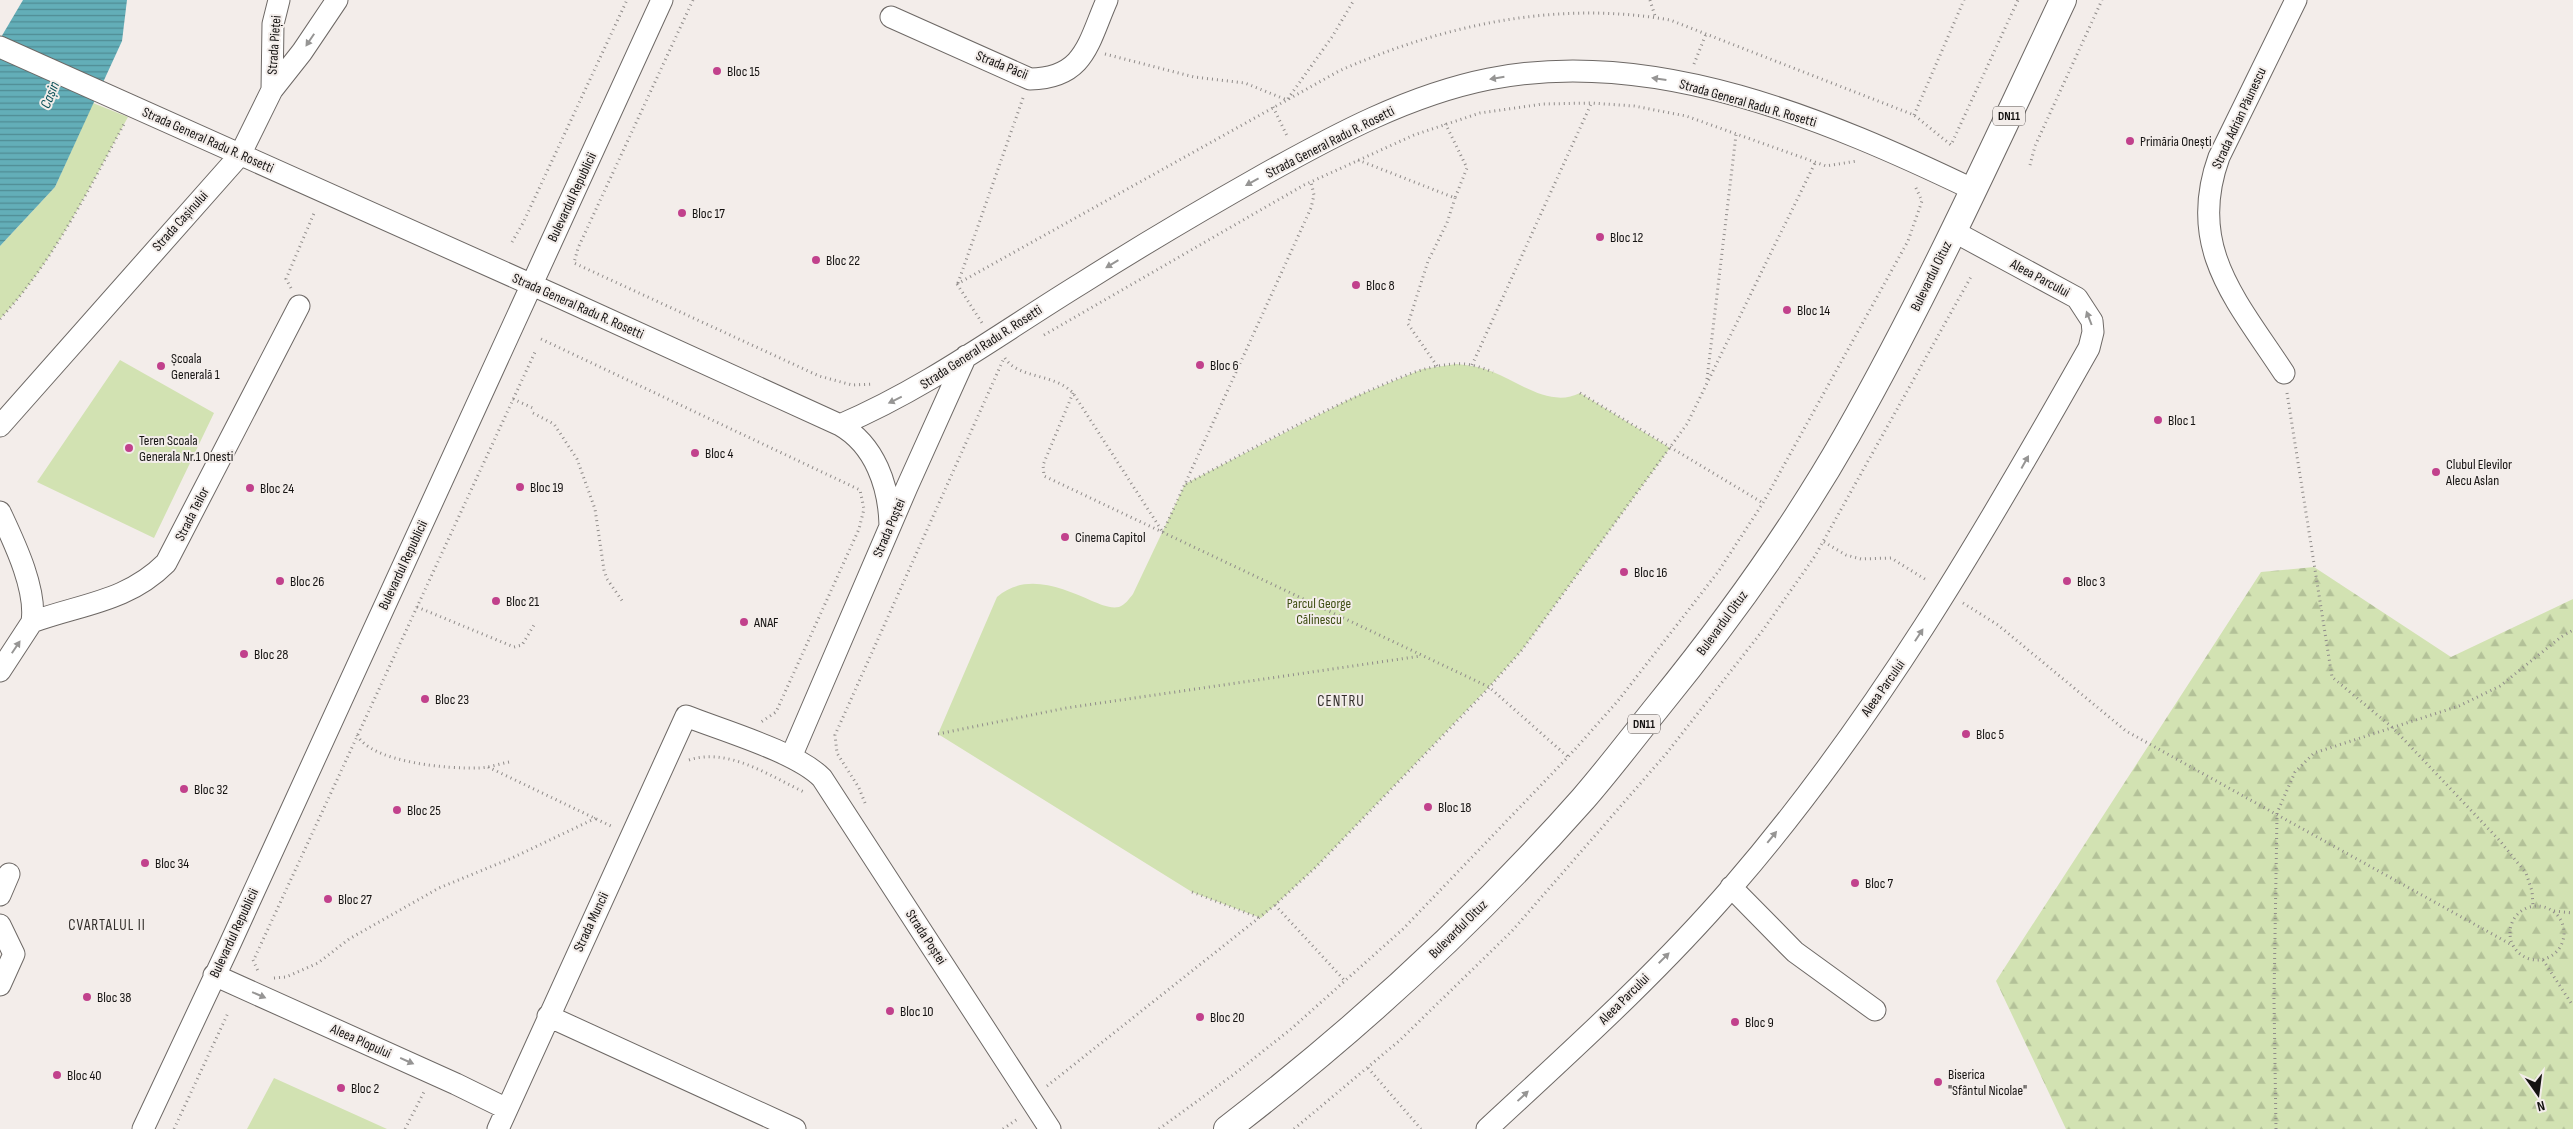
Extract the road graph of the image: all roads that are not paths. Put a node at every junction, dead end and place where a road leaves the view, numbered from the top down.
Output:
1 (279, 0) edge
2 (337, 0) edge
3 (662, 0) edge
4 (1107, 0) edge
5 (2063, 0) edge
6 (2296, 0) edge
7 (891, 17) dead end
8 (0, 47) edge
9 (272, 90) junction
10 (240, 155) junction
11 (1974, 190) junction
12 (1954, 231) junction
13 (532, 284) junction
14 (299, 306) road end
15 (966, 356) junction
16 (2284, 373) road end
17 (840, 425) junction
18 (0, 426) edge
19 (0, 512) edge
20 (890, 525) junction
21 (32, 622) junction
22 (0, 671) edge
23 (686, 716) joint
24 (791, 757) junction
25 (9, 874) dead end
26 (1732, 887) junction
27 (0, 895) edge
28 (0, 925) edge
29 (214, 975) junction
30 (0, 985) edge
31 (1875, 1010) dead end
32 (548, 1016) junction
33 (507, 1109) junction
34 (142, 1129) edge
35 (498, 1129) edge
36 (795, 1129) edge
37 (1050, 1129) edge
38 (1227, 1129) edge
39 (1487, 1129) edge

1 - 9 street, Strada Pieței
2 -> 9 street, Strada Cașinului
3 - 13 street, Bulevardul Republicii
4 - 7 street, Strada Păcii
5 - 11 main road, Bulevardul Oituz / DN11
6 - 16 street, Strada Adrian Păunescu
8 - 10 street, Strada General Radu R. Rosetti
9 - 10 street, Strada Cașinului
10 - 13 street, Strada General Radu R. Rosetti
10 - 18 street, Strada Cașinului
11 - 12 main road, Bulevardul Oituz / DN11
11 -> 15 street, Strada General Radu R. Rosetti
26 -> 12 street, Aleea Parcului
12 - 38 main road, Bulevardul Oituz / DN11
13 - 17 street, Strada General Radu R. Rosetti
13 - 29 street, Bulevardul Republicii
14 - 21 street, Strada Teilor
15 -> 17 street, Strada General Radu R. Rosetti
15 - 20 street, Strada Poștei
17 - 20 street, Strada Poștei
19 - 21 street
20 - 24 street, Strada Poștei
22 -> 21 street
23 - 24 street, Strada Poștei
23 - 32 street, Strada Muncii
24 - 37 street, Strada Poștei
25 - 27 street
26 - 31 street
39 -> 26 street, Aleea Parcului
28 - 30 street
29 -> 33 street, Aleea Plopului
29 - 34 street, Bulevardul Republicii
32 - 33 street, Strada Muncii
32 - 36 street
33 - 35 street, Strada Muncii

